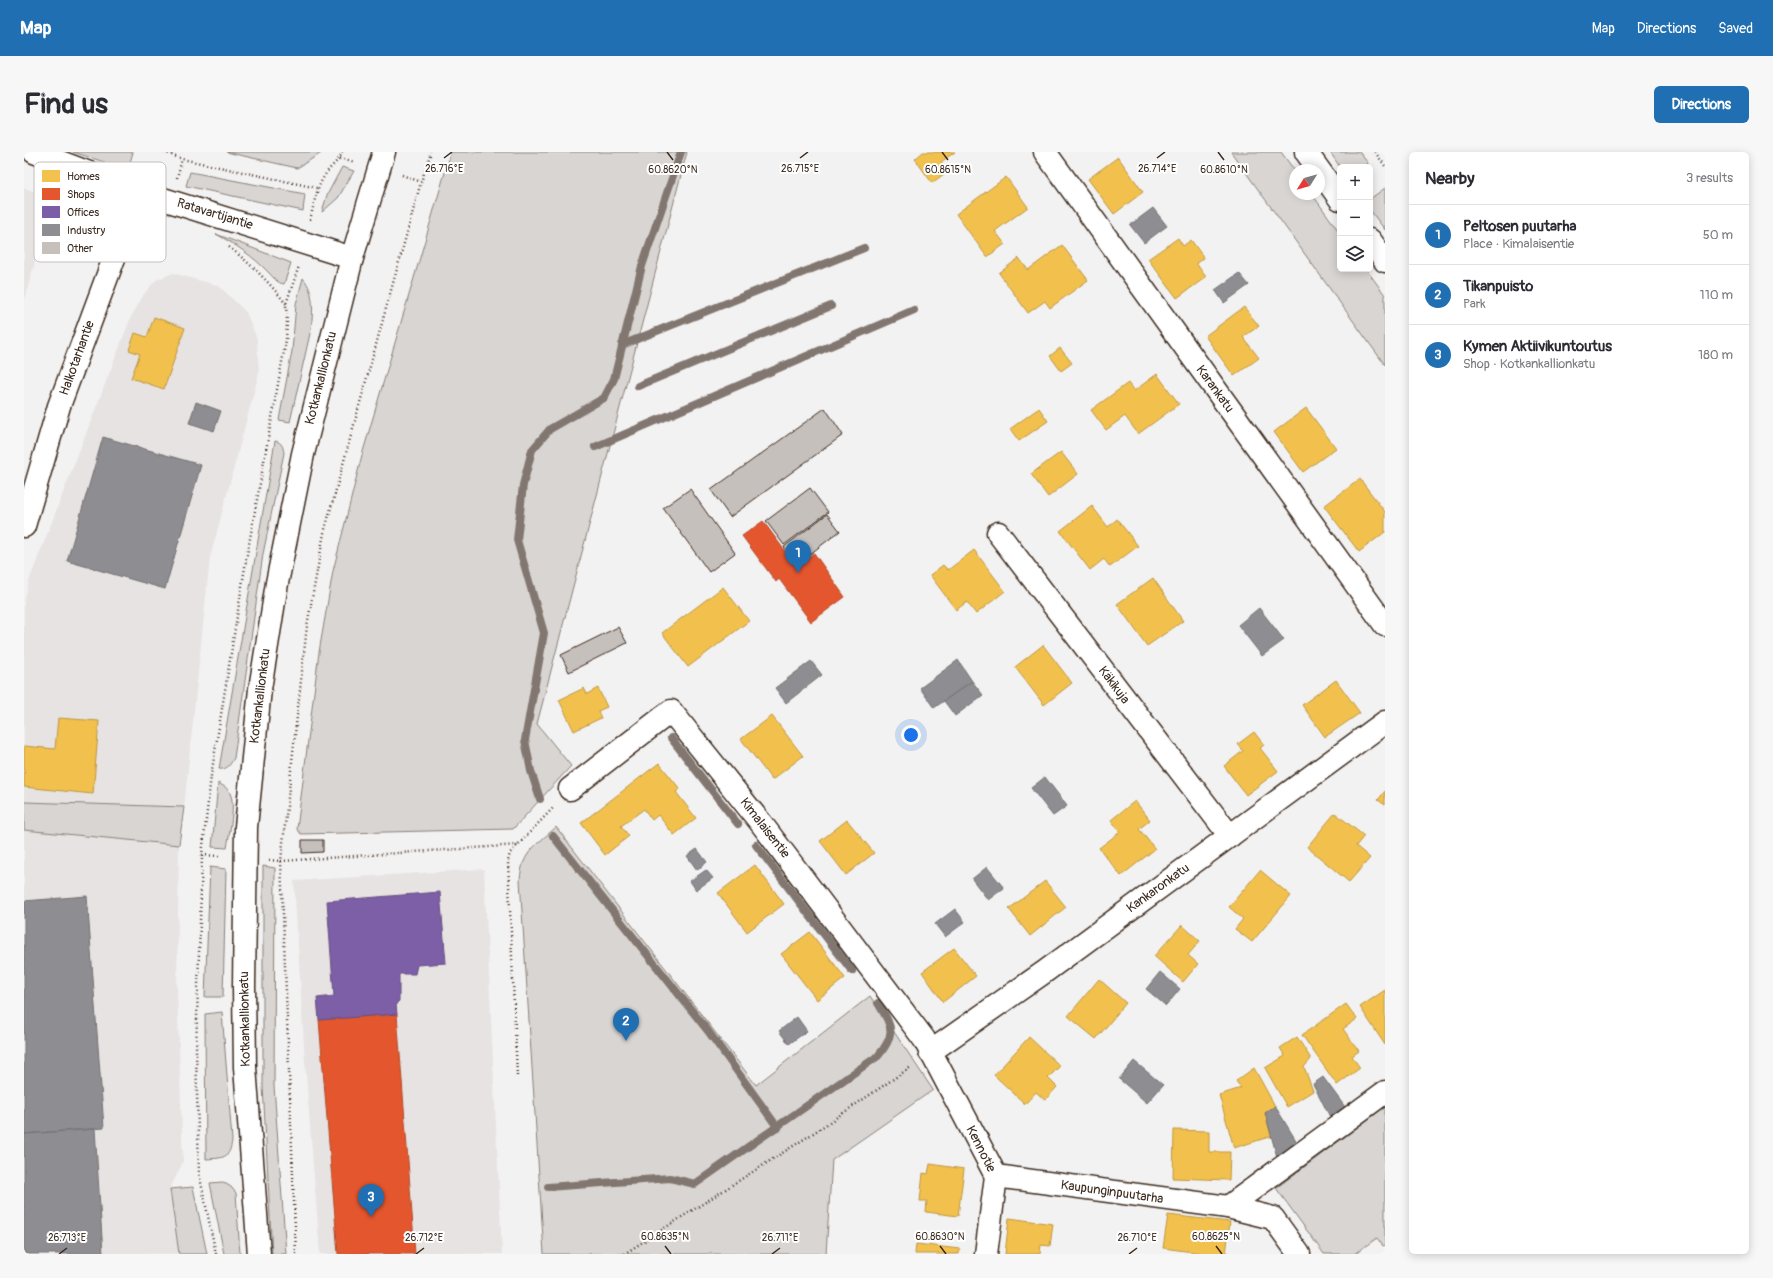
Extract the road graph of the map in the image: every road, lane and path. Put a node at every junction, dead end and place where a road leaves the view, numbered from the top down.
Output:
1 (34, 152) edge
2 (164, 152) edge
3 (342, 152) edge
4 (384, 152) edge
5 (431, 152) edge
6 (1046, 152) edge
7 (1306, 152) edge
8 (1375, 152) edge
9 (340, 158) junction
10 (182, 159) junction
11 (60, 162) edge
12 (360, 163) dead end
13 (1385, 166) edge
14 (403, 175) dead end
15 (421, 182) junction
16 (176, 184) dead end
17 (317, 188) junction
18 (1337, 195) edge
19 (166, 200) edge
20 (312, 214) dead end
21 (1373, 244) edge
22 (228, 246) dead end
23 (352, 258) junction
24 (1385, 261) edge
25 (113, 262) edge
26 (286, 304) dead end
27 (24, 526) edge
28 (998, 533) dead end
29 (1385, 625) edge
30 (1385, 722) edge
31 (570, 789) joint
32 (1230, 836) junction
33 (518, 845) junction
34 (281, 861) junction
35 (930, 1052) junction
36 (517, 1076) dead end
37 (1385, 1092) edge
38 (996, 1176) junction
39 (1228, 1207) junction
40 (259, 1254) edge
41 (296, 1254) edge
42 (624, 1254) edge
43 (986, 1254) edge
44 (1299, 1254) edge

1 - 11 street, Ratavartijantie
2 - 10 path
3 - 9 path
4 - 23 street, Kotkankallionkatu
5 - 15 path
6 - 29 street, Karankatu
7 - 18 street
8 - 13 path
9 - 12 path
9 - 17 path
10 - 16 path
10 - 17 path
14 - 15 path
15 - 34 path
17 - 20 path
19 - 23 street, Ratavartijantie
21 - 24 street
22 - 26 path
23 - 40 street, Kotkankallionkatu
25 - 27 street, Halkotarhantie
28 - 32 street, Käkikuja
30 - 32 street, Kankaronkatu
31 - 33 path
31 - 35 street, Kimalaisentie
32 - 35 street, Kankaronkatu
33 - 34 path
33 - 36 path
34 - 41 path
35 - 38 street, Kennotie
35 - 42 path
37 - 39 street
38 - 39 street, Kaupunginpuutarha
38 - 43 street, Kennotie
39 - 44 street, Kaupunginpuutarha

